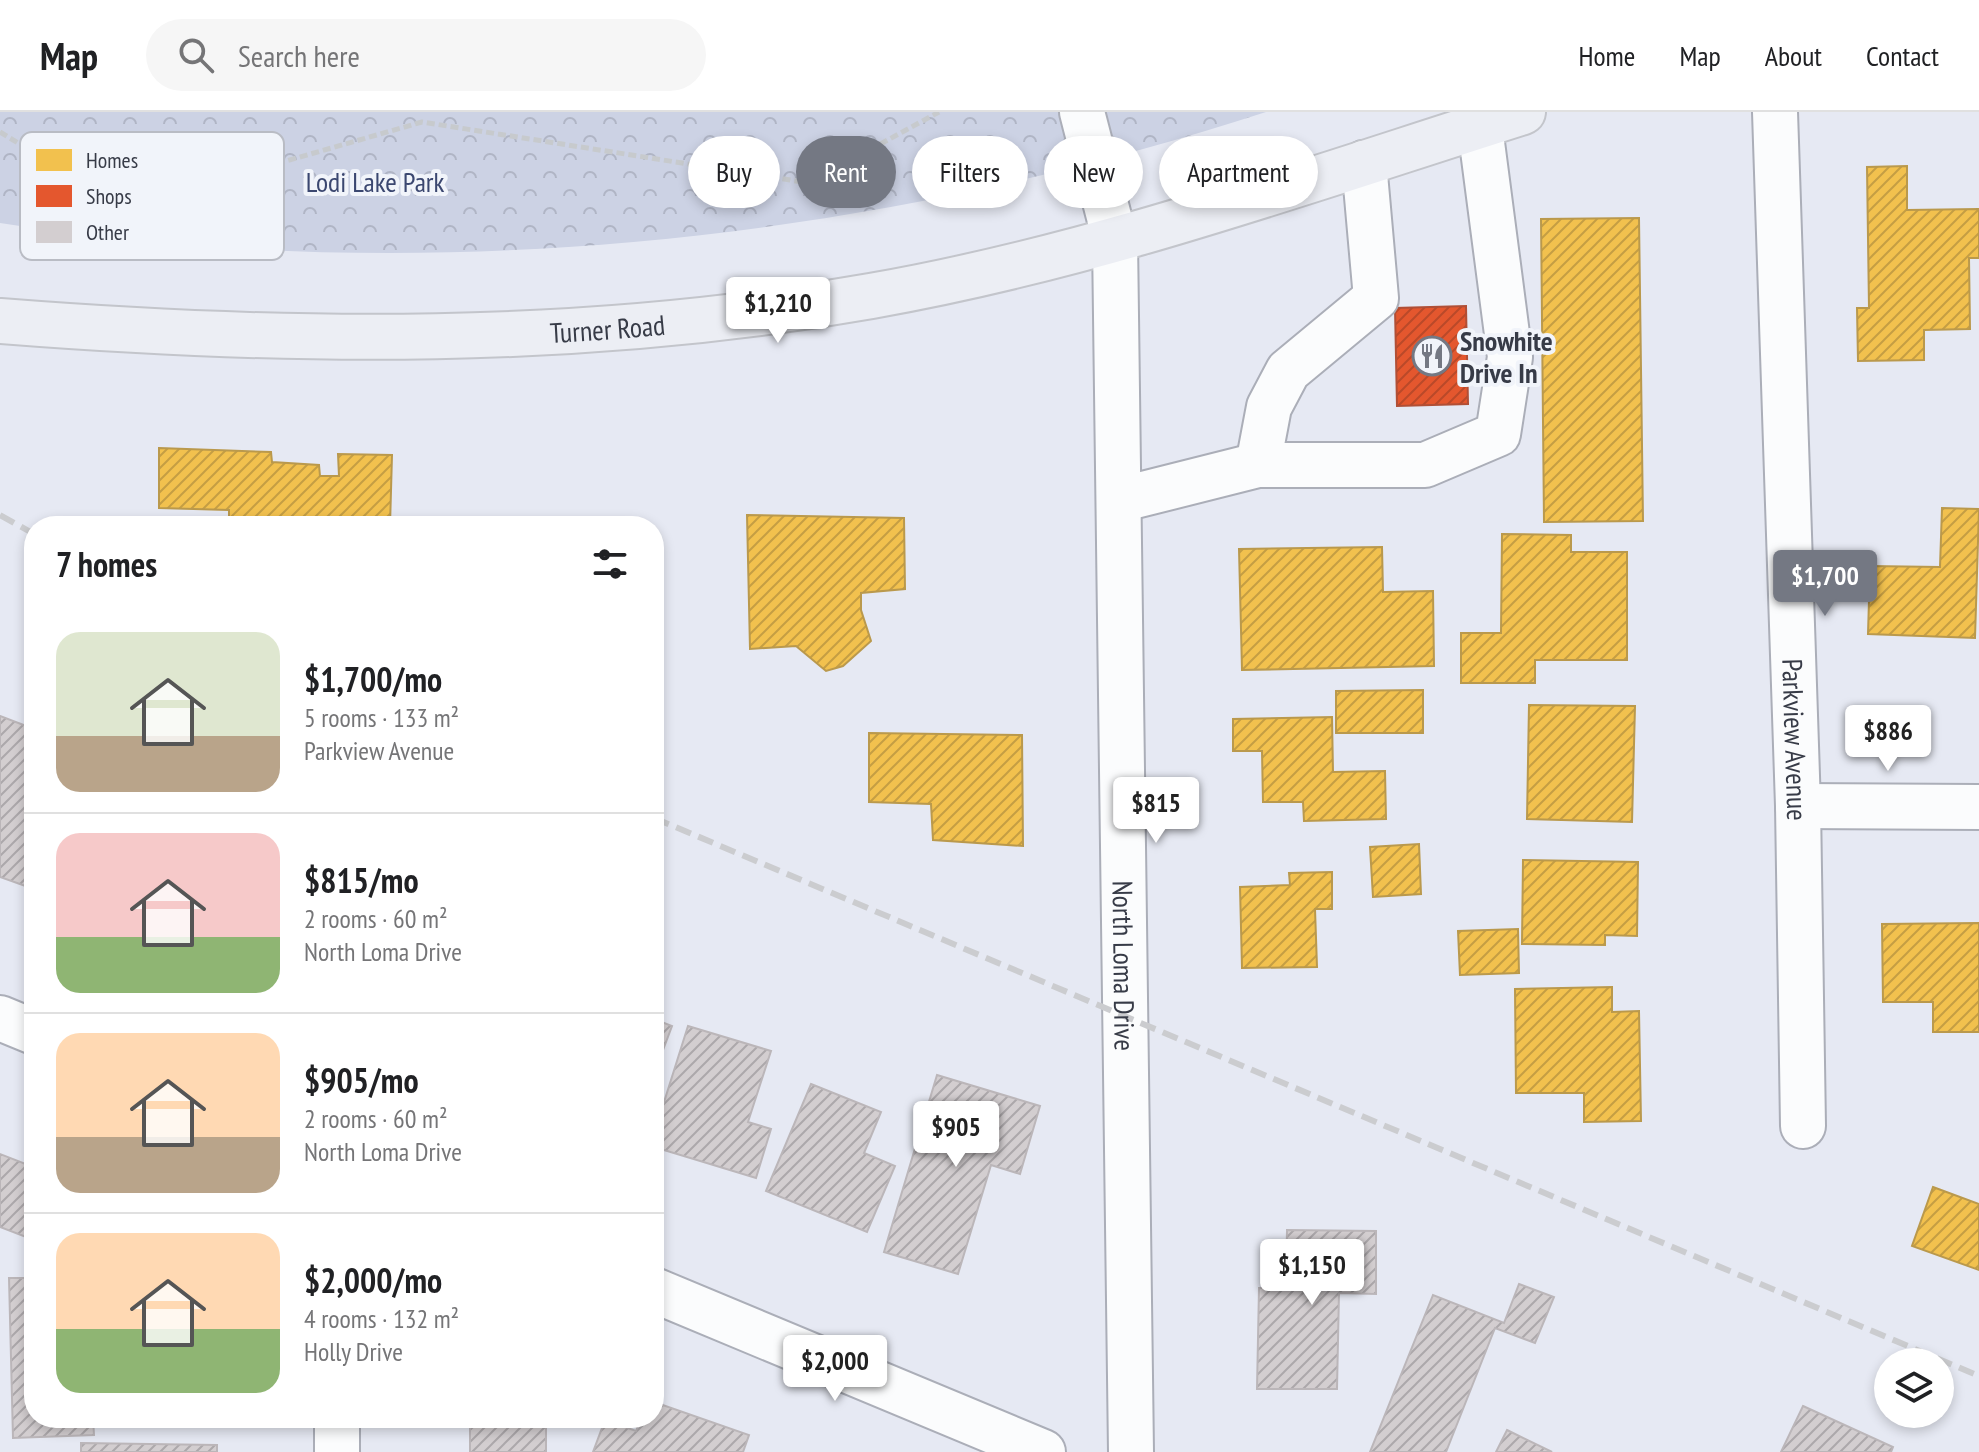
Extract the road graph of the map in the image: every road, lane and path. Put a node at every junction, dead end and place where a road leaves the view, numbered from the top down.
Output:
1 (939, 112) edge
2 (1082, 112) edge
3 (1523, 112) edge
4 (1775, 112) edge
5 (1480, 119) edge
6 (0, 132) edge
7 (20, 143) edge
8 (284, 162) edge
9 (1364, 163) junction
10 (1115, 240) junction
11 (0, 321) edge
12 (1258, 465) junction
13 (1119, 500) junction
14 (1798, 806) junction
15 (1979, 807) edge
16 (0, 1018) edge
17 (24, 1028) edge
18 (1803, 1126) dead end
19 (664, 1294) edge
20 (337, 1428) edge
21 (337, 1452) edge
22 (1043, 1452) edge
23 (1131, 1452) edge

1 - 8 path
2 - 10 street, North Loma Drive
3 - 5 main road, Turner Road
4 - 14 street, Parkview Avenue
5 - 9 main road, Turner Road
5 - 12 street
6 - 7 path
9 - 10 main road, Turner Road
9 - 12 street
10 - 11 main road, Turner Road
10 - 13 street, North Loma Drive
12 - 13 street
13 - 23 street, North Loma Drive
14 - 15 street
14 - 18 street, Parkview Avenue
16 - 17 street
19 - 22 street
20 - 21 street

